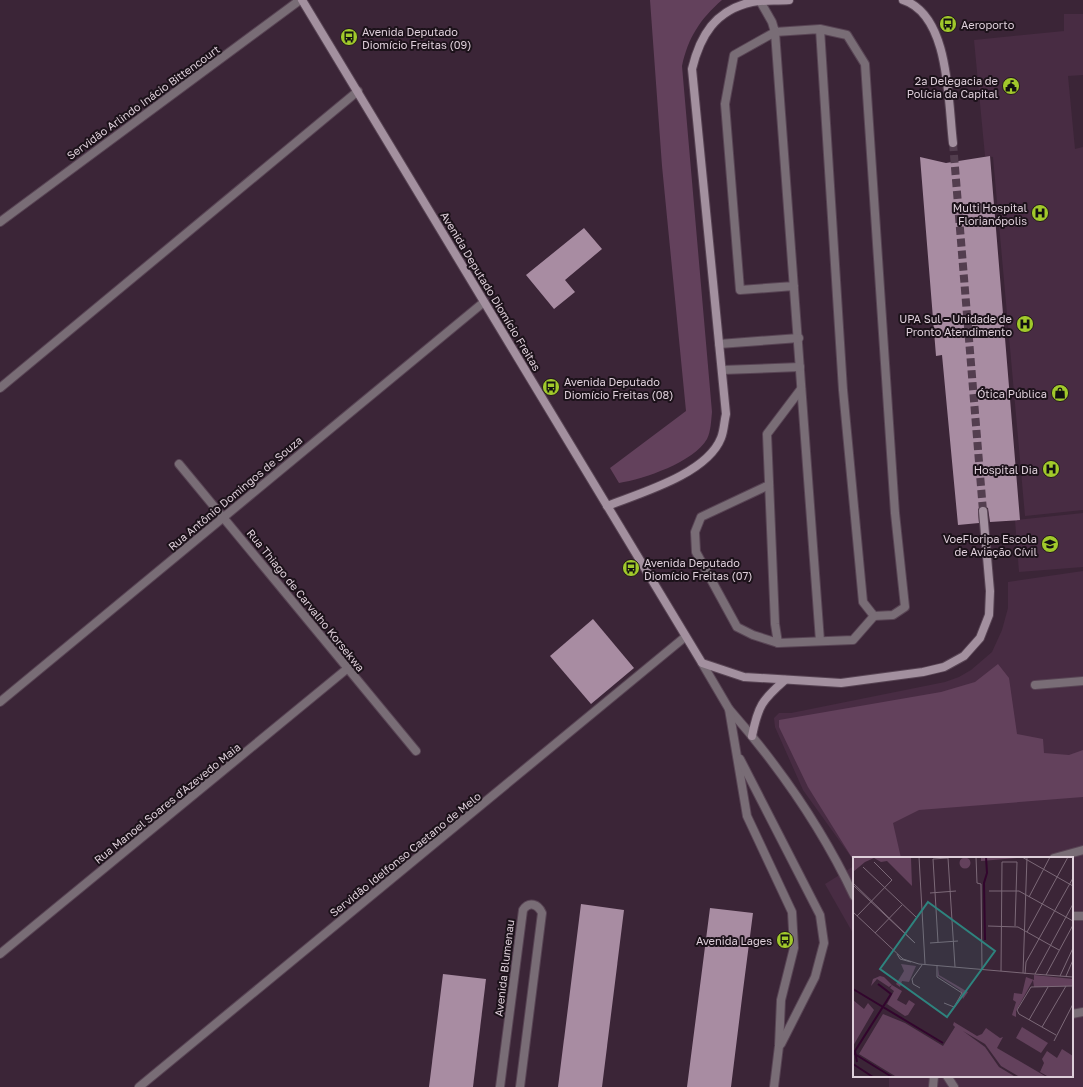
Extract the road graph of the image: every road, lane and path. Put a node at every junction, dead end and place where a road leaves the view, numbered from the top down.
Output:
1 (301, 0) edge
2 (789, 0) edge
3 (903, 0) edge
4 (760, 1) junction
5 (820, 29) junction
6 (775, 32) junction
7 (358, 91) junction
8 (953, 143) tunnel mouth
9 (0, 222) edge
10 (794, 286) junction
11 (484, 302) junction
12 (799, 338) junction
13 (720, 344) junction
14 (800, 367) junction
15 (722, 370) junction
16 (0, 388) edge
17 (801, 389) junction
18 (178, 464) dead end
19 (769, 485) junction
20 (607, 506) junction
21 (982, 511) tunnel mouth
22 (224, 517) junction
23 (874, 616) junction
24 (685, 637) junction
25 (820, 641) junction
26 (778, 643) junction
27 (702, 663) junction
28 (348, 668) junction
29 (785, 680) junction
30 (1083, 681) edge
31 (1035, 686) dead end
32 (0, 702) edge
33 (729, 709) junction
34 (752, 736) junction
35 (736, 750) junction
36 (416, 751) dead end
37 (1083, 850) edge
38 (1058, 857) edge
39 (853, 894) edge
40 (0, 954) edge
41 (1083, 1012) edge
42 (1073, 1014) edge
43 (779, 1046) junction
44 (934, 1077) edge
45 (948, 1077) edge
46 (139, 1087) edge
47 (500, 1087) edge
48 (520, 1087) edge
49 (774, 1087) edge
50 (933, 1087) edge
51 (954, 1087) edge

1 - 7 street, Avenida Deputado Diomício Freitas
1 - 9 street, Servidão Arlindo Inácio Bittencourt
2 - 4 street
3 - 8 street
4 - 6 street
4 - 13 street
5 - 6 street
5 - 23 street
5 - 23 street
6 - 10 street
6 - 10 street
7 - 11 street, Avenida Deputado Diomício Freitas
7 - 16 street
10 - 12 street
11 - 20 street, Avenida Deputado Diomício Freitas
11 - 22 street, Rua Antônio Domingos de Souza
12 - 13 street
12 - 14 street
13 - 15 street
14 - 15 street
14 - 17 street
15 - 20 street
17 - 19 street
17 - 25 street
18 - 22 street, Rua Thiago de Carvalho Korsekwa
19 - 26 street
19 - 26 street
20 - 24 street, Avenida Deputado Diomício Freitas
21 - 29 street
22 - 28 street, Rua Thiago de Carvalho Korsekwa
22 - 32 street, Rua Antônio Domingos de Souza
23 - 25 street
24 - 27 street, Avenida Deputado Diomício Freitas
24 - 46 street, Servidão Idelfonso Caetano de Melo
25 - 26 street
27 - 29 street
27 - 33 street
28 - 36 street, Rua Thiago de Carvalho Korsekwa
28 - 40 street, Rua Manoel Soares d'Azevedo Maia
29 - 34 street
30 - 31 street
33 - 34 street
33 - 35 street
34 - 39 street
35 - 43 street
35 - 43 street
37 - 38 street
41 - 42 street
43 - 49 street
44 - 50 street
45 - 51 street
47 - 48 street, Avenida Blumenau

